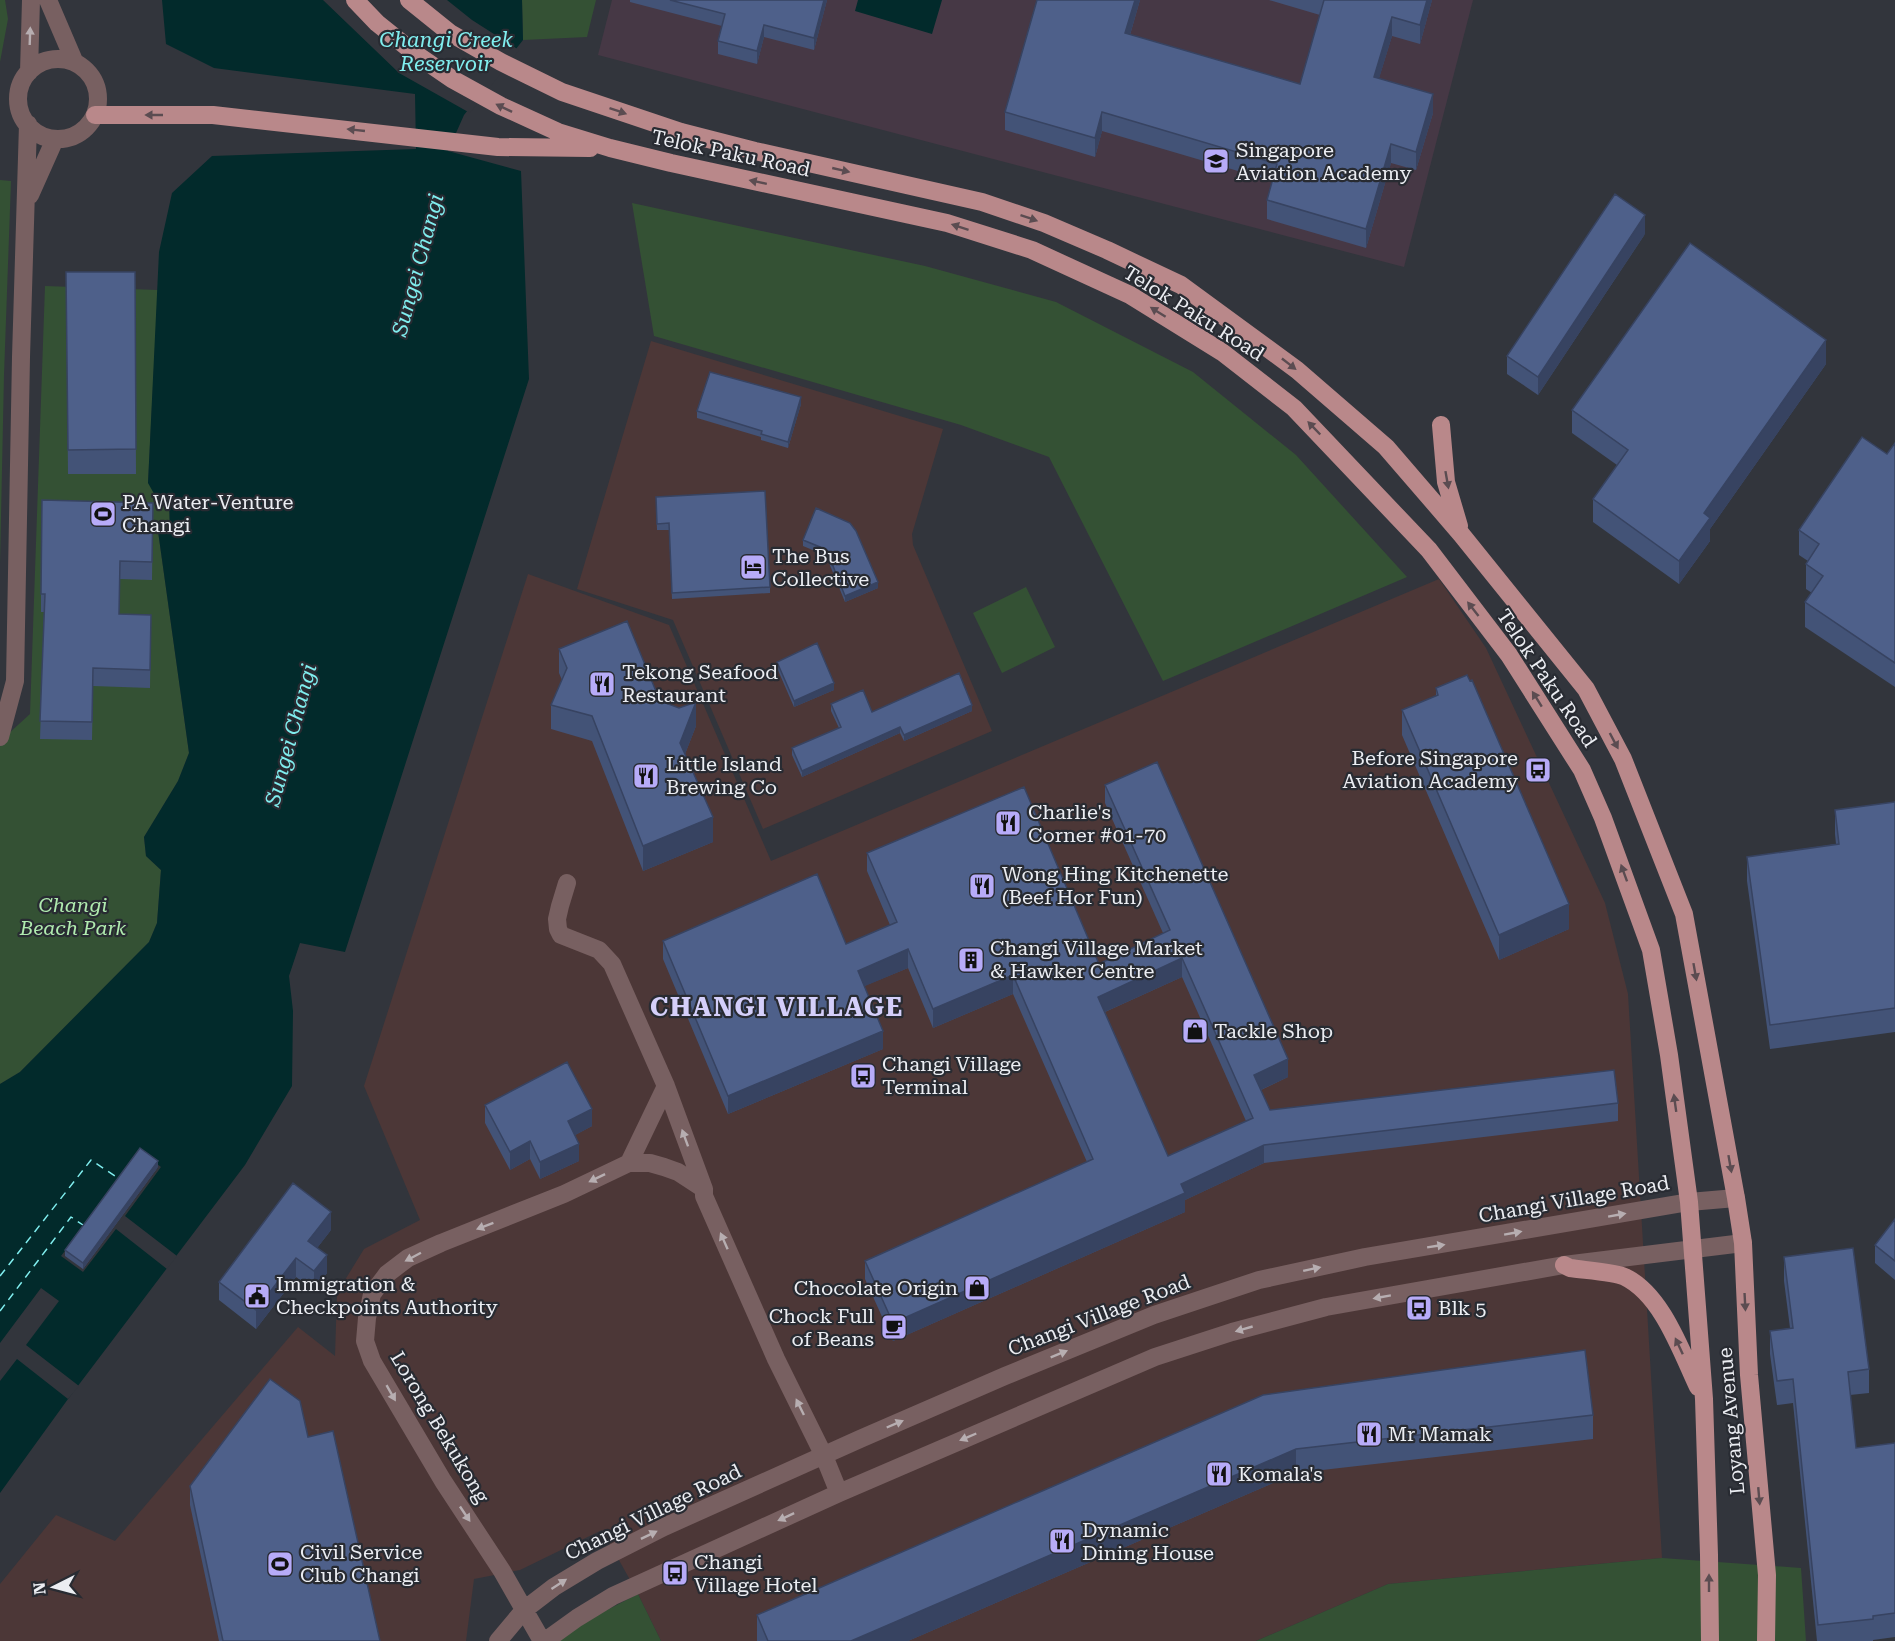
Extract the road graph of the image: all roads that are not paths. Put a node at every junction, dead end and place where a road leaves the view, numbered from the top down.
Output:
1 (31, 0) edge
2 (48, 0) edge
3 (355, 0) edge
4 (409, 0) edge
5 (75, 63) junction
6 (29, 72) junction
7 (95, 115) junction
8 (28, 124) junction
9 (54, 139) junction
10 (610, 148) junction
11 (26, 205) junction
12 (1441, 425) dead end
13 (1461, 534) junction
14 (0, 737) edge
15 (567, 883) dead end
16 (666, 1086) junction
17 (629, 1163) junction
18 (704, 1189) junction
19 (1736, 1198) junction
20 (1689, 1202) junction
21 (1743, 1243) junction
22 (1693, 1250) junction
23 (1564, 1265) junction
24 (1704, 1400) junction
25 (824, 1456) junction
26 (839, 1493) junction
27 (524, 1610) junction
28 (498, 1641) edge
29 (543, 1641) edge
30 (1710, 1641) edge
31 (1766, 1641) edge

6 -> 1 street
2 - 5 street
10 -> 3 main road, Telok Paku Road
4 -> 13 main road, Telok Paku Road
5 - 6 street
5 - 7 street
6 - 8 street
7 - 9 street
10 -> 7 main road
8 - 9 street
8 - 11 street
9 - 11 street
20 -> 10 main road, Telok Paku Road
11 - 14 street
12 -> 13 main road
13 -> 19 main road, Telok Paku Road
15 - 16 street
16 - 17 street
18 -> 16 street
17 - 18 street
17 -> 27 street, Lorong Bekukong
25 -> 18 street
19 - 20 street, Changi Village Road
19 - 21 main road, Loyang Avenue
20 - 22 main road, Loyang Avenue
25 -> 20 street, Changi Village Road
21 - 22 street
21 -> 31 main road, Loyang Avenue
22 - 23 street
22 - 24 main road, Loyang Avenue
24 -> 23 main road
23 -> 26 street
30 -> 24 main road, Loyang Avenue
25 - 26 street
27 -> 25 street, Changi Village Road
26 -> 29 street
27 - 28 street, Changi Village Road
27 - 29 street, Lorong Bekukong

